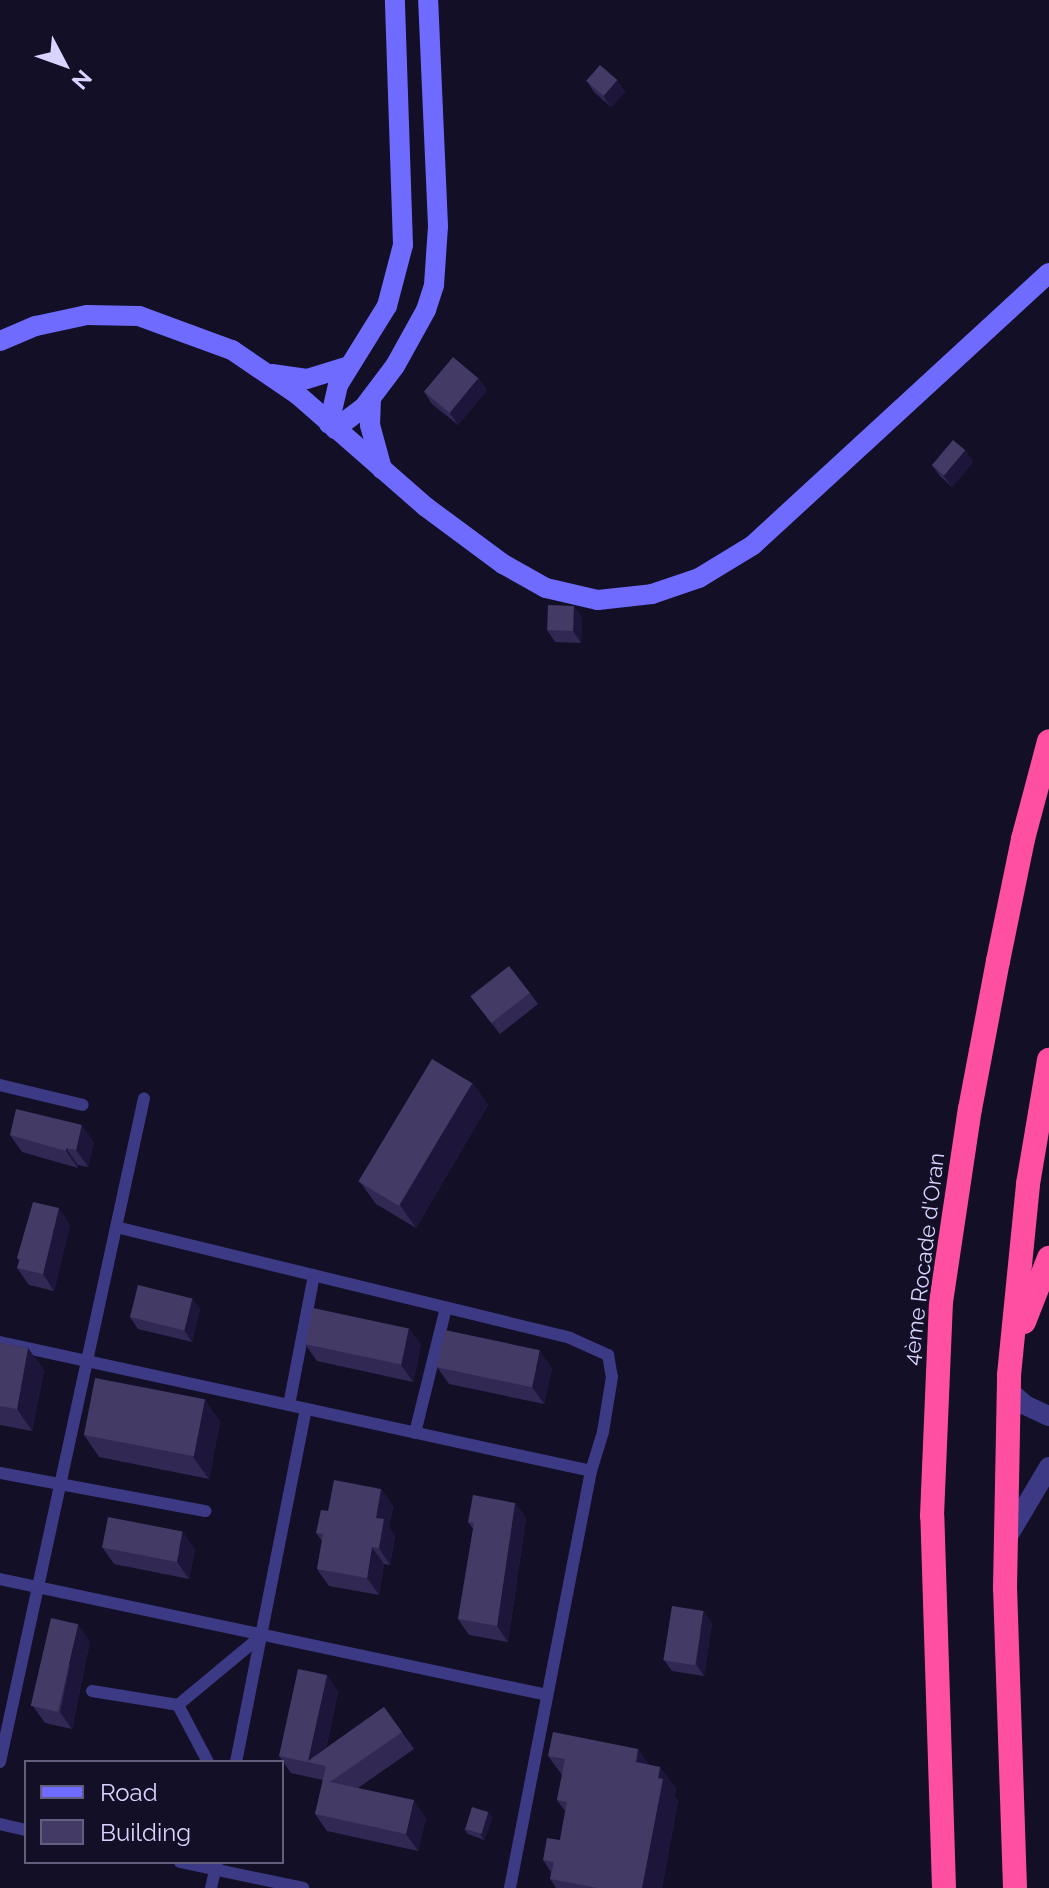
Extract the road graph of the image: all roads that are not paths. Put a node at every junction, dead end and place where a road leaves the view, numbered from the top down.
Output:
1 (395, 0) edge
2 (428, 0) edge
3 (1049, 273) edge
4 (0, 341) edge
5 (349, 366) junction
6 (264, 372) junction
7 (371, 398) junction
8 (332, 426) junction
9 (382, 469) junction
10 (1049, 741) edge
11 (1049, 1060) edge
12 (0, 1085) edge
13 (144, 1098) dead end
14 (83, 1105) dead end
15 (116, 1227) junction
16 (1049, 1258) edge
17 (314, 1275) junction
18 (446, 1308) junction
19 (0, 1342) edge
20 (86, 1361) junction
21 (1009, 1383) junction
22 (289, 1405) junction
23 (306, 1409) junction
24 (1049, 1416) edge
25 (415, 1433) junction
26 (1049, 1467) edge
27 (591, 1471) junction
28 (0, 1473) edge
29 (60, 1481) junction
30 (206, 1511) dead end
31 (1005, 1541) junction
32 (0, 1579) edge
33 (37, 1588) junction
34 (261, 1636) junction
35 (92, 1691) dead end
36 (547, 1695) junction
37 (178, 1705) junction
38 (207, 1760) edge
39 (236, 1760) edge
40 (0, 1762) edge
41 (0, 1824) edge
42 (24, 1830) edge
43 (216, 1866) edge
44 (211, 1888) edge
45 (303, 1888) edge
46 (510, 1888) edge
47 (944, 1888) edge
48 (1015, 1888) edge

1 - 5 main road
2 - 7 main road
3 - 9 main road
4 - 6 main road
5 - 6 main road
5 - 8 main road
6 - 8 main road
7 - 8 main road
7 - 9 main road
8 - 9 main road
10 - 47 highway, 4ème Rocade d'Oran
11 - 21 highway
12 - 14 lane
13 - 15 lane
15 - 17 lane
15 - 20 lane
16 - 21 highway
17 - 18 lane
17 - 22 lane
18 - 25 lane
18 - 27 lane
19 - 20 lane
20 - 22 lane
20 - 29 lane
21 - 24 street
21 - 31 highway
22 - 23 lane
23 - 25 lane
23 - 34 lane
25 - 27 lane
26 - 31 street
27 - 36 lane
28 - 29 lane
29 - 30 lane
29 - 33 lane
31 - 48 highway
32 - 33 lane
33 - 34 lane
33 - 40 lane
34 - 36 lane
34 - 37 lane
34 - 39 lane
35 - 37 lane
36 - 46 lane
37 - 38 lane
41 - 42 lane
43 - 44 lane
43 - 45 lane

